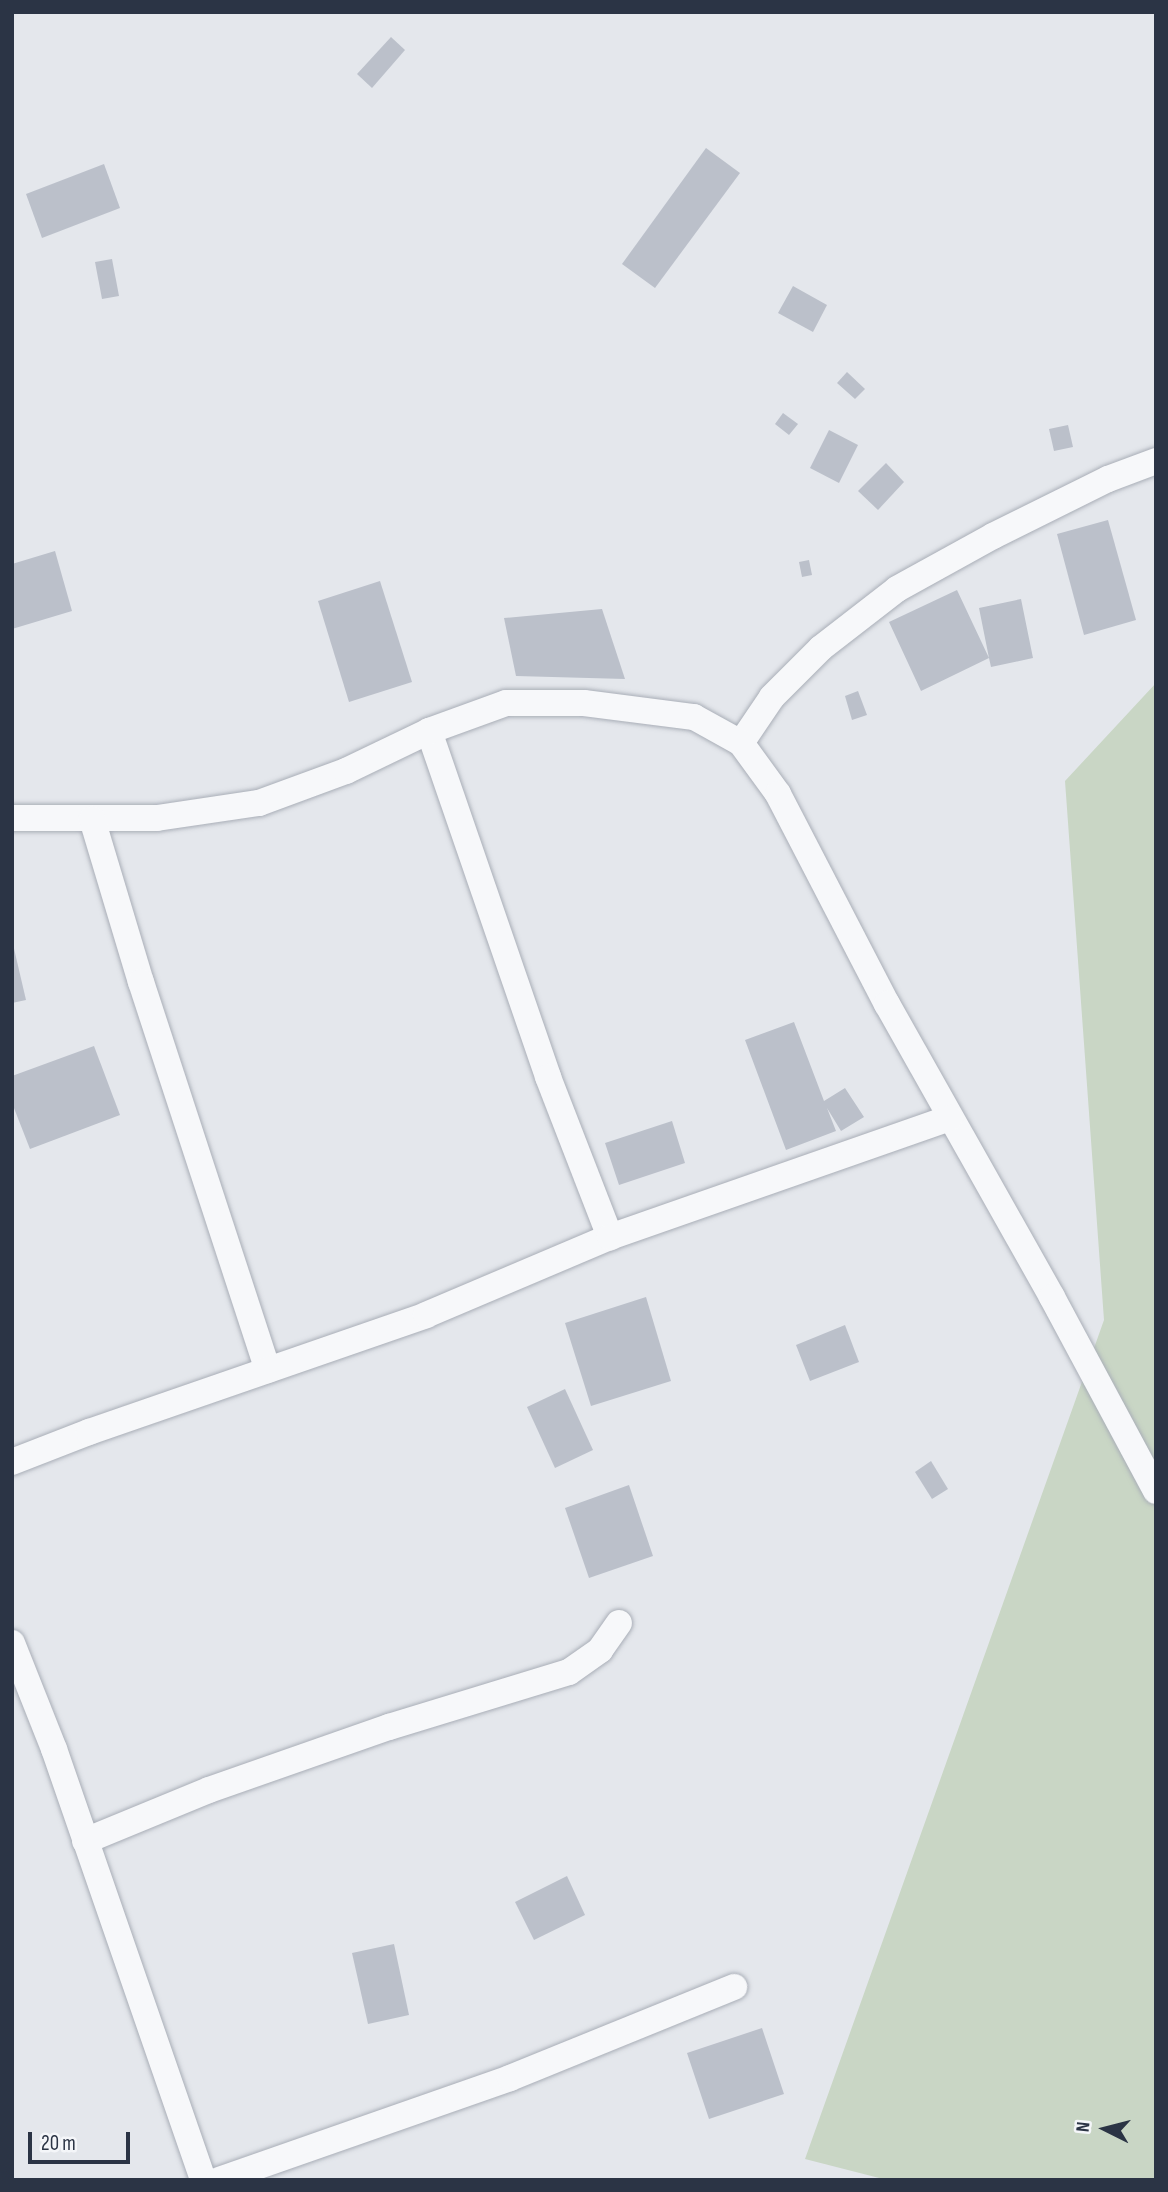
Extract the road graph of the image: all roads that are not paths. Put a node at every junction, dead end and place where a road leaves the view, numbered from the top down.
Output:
1 (1156, 461) edge
2 (429, 731) junction
3 (741, 743) junction
4 (12, 818) edge
5 (92, 819) junction
6 (950, 1118) junction
7 (610, 1237) junction
8 (268, 1370) junction
9 (12, 1462) edge
10 (1156, 1491) edge
11 (620, 1623) dead end
12 (12, 1643) edge
13 (85, 1841) junction
14 (734, 1987) dead end
15 (203, 2180) edge
16 (219, 2180) edge

1 - 3 street
2 - 3 street
2 - 5 street
2 - 7 street
3 - 6 street
4 - 5 street
5 - 8 street
6 - 7 street
6 - 10 street
7 - 8 street
8 - 9 street
11 - 13 street
12 - 13 street
13 - 15 street
14 - 16 street

